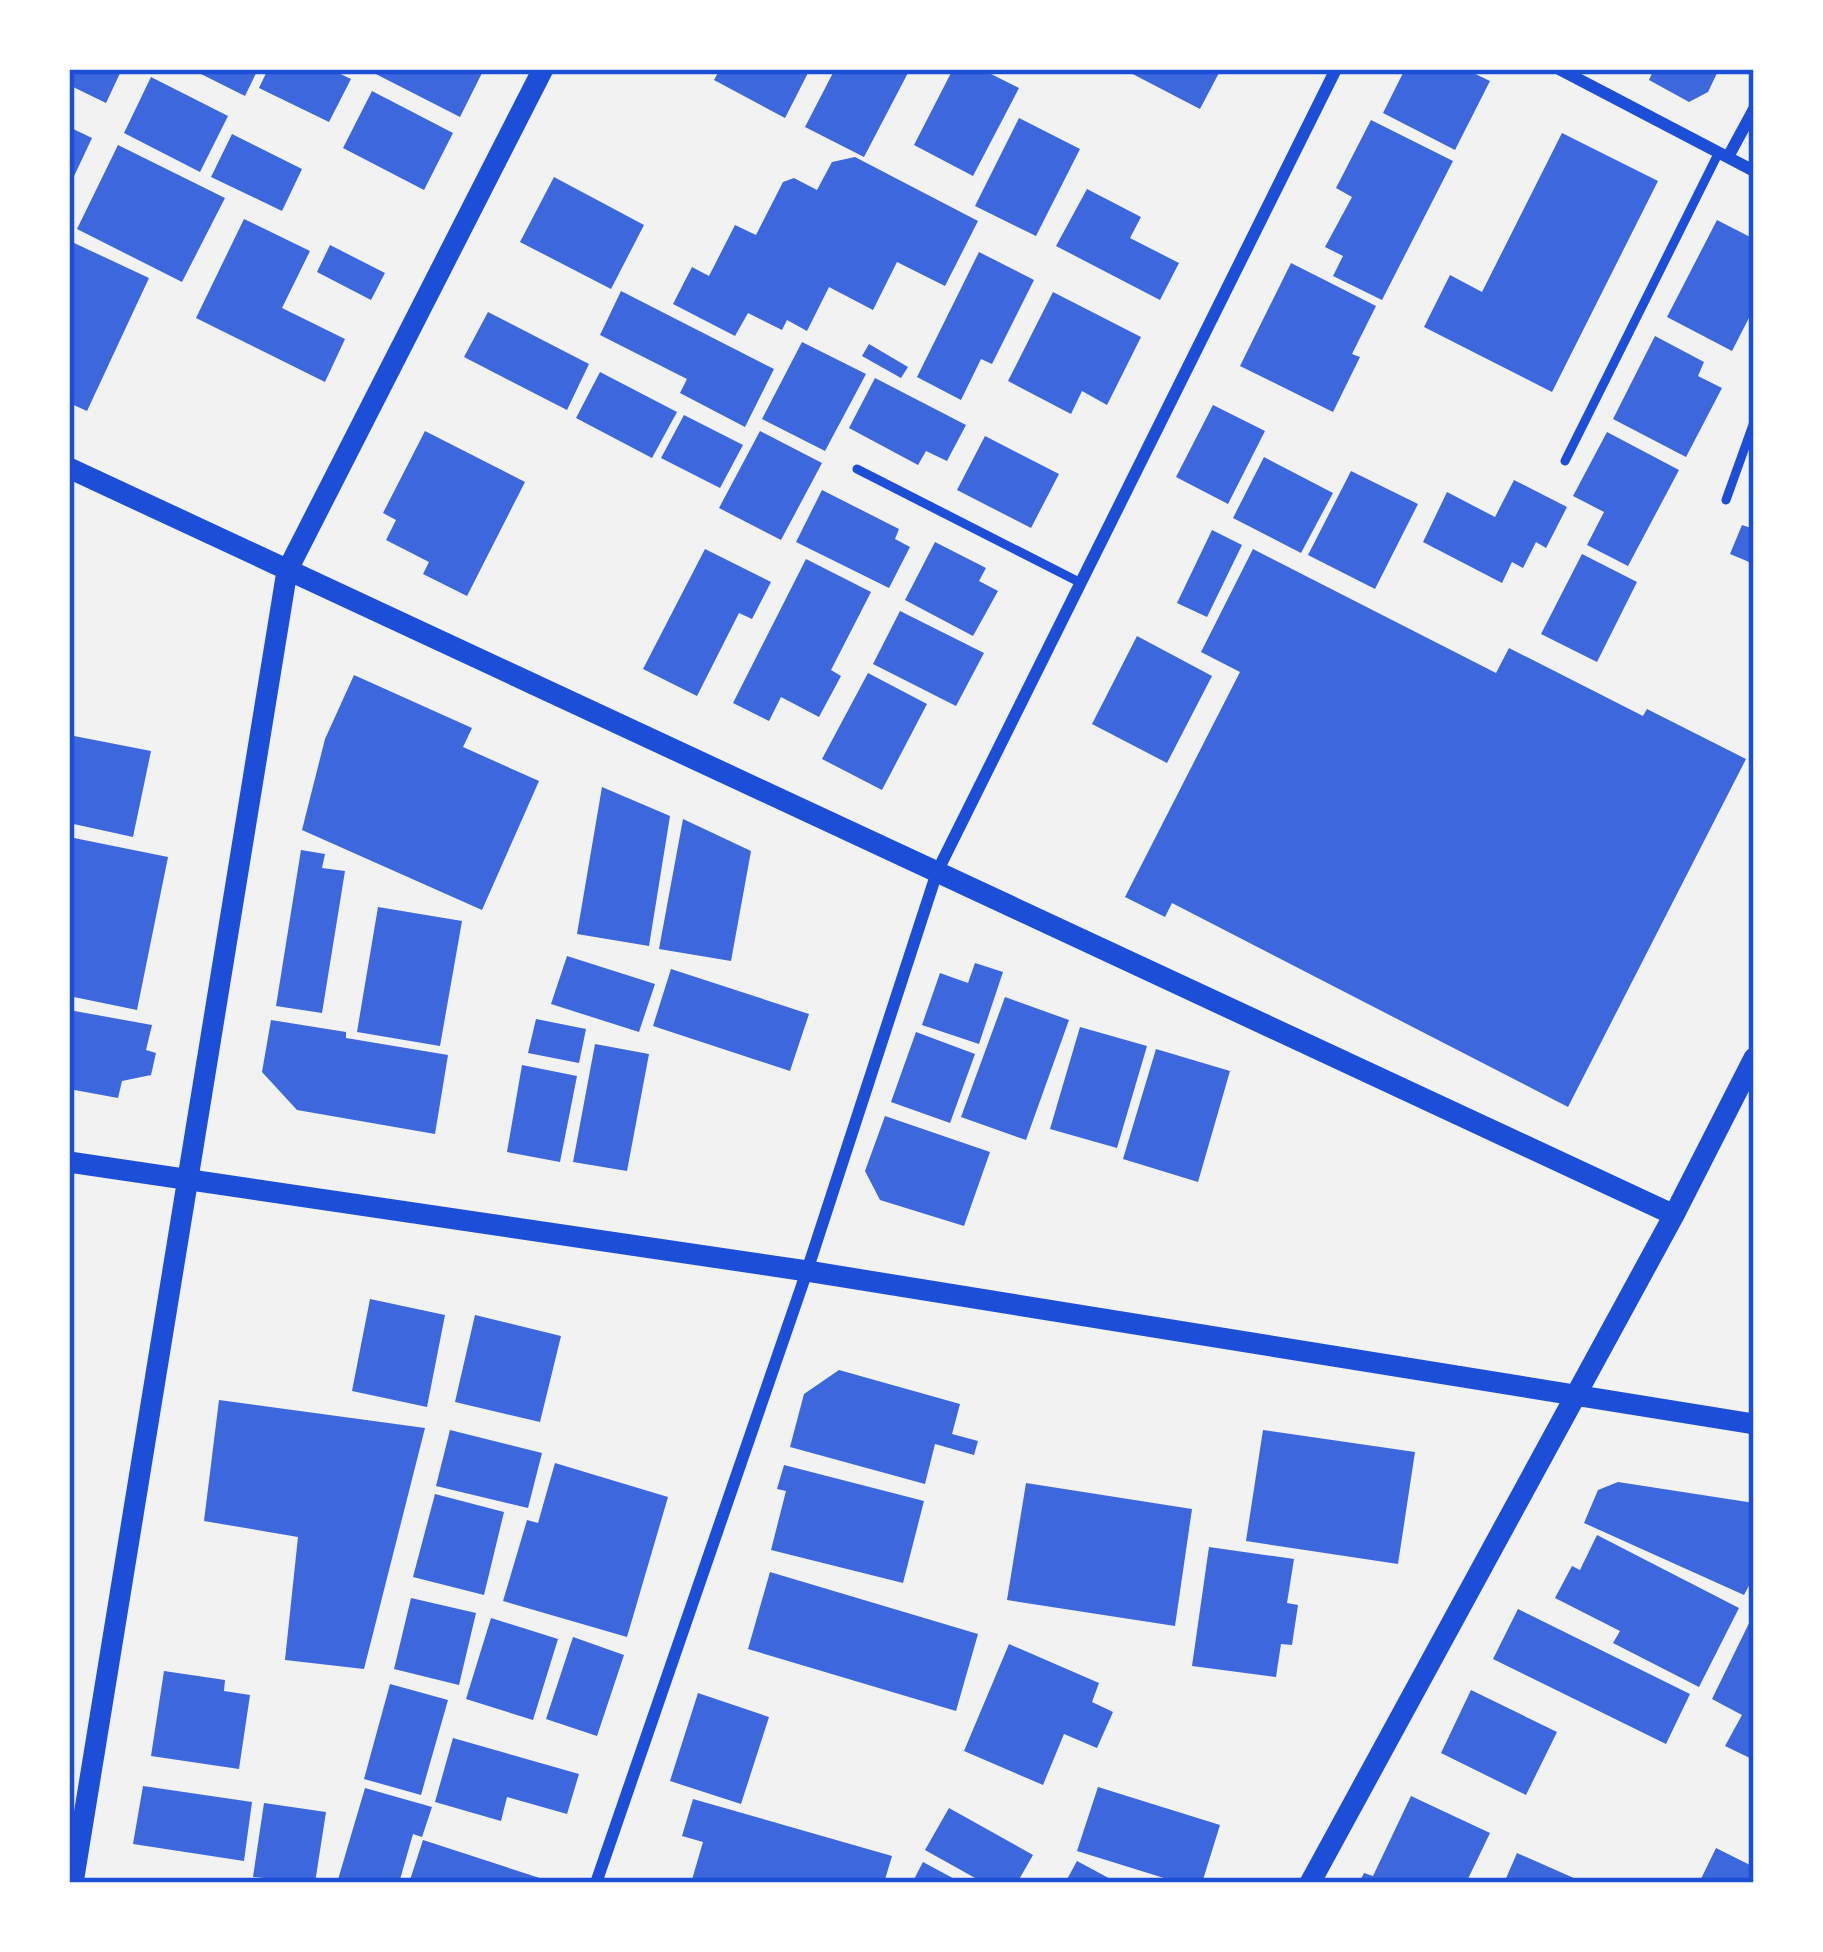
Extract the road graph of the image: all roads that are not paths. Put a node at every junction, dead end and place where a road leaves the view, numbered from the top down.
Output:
1 (543, 69) edge
2 (1336, 69) edge
3 (1559, 69) edge
4 (1754, 110) edge
5 (1724, 154) junction
6 (1754, 171) edge
7 (1754, 422) edge
8 (1565, 461) dead end
9 (69, 468) edge
10 (857, 469) dead end
11 (1726, 500) dead end
12 (287, 571) junction
13 (1081, 583) junction
14 (937, 872) junction
15 (1754, 1058) edge
16 (69, 1162) edge
17 (188, 1181) junction
18 (1674, 1215) junction
19 (807, 1271) junction
20 (1576, 1396) junction
21 (1754, 1424) edge
22 (73, 1883) edge
23 (596, 1883) edge
24 (1310, 1883) edge

1 - 12 street
2 - 13 street
3 - 5 street
4 - 5 street
5 - 6 street
5 - 8 lane
7 - 11 lane
9 - 12 street
10 - 13 lane
12 - 14 street
12 - 17 street
13 - 14 street
14 - 18 street
14 - 19 street
15 - 18 street
16 - 17 street
17 - 19 street
17 - 22 street
18 - 20 street
19 - 20 street
19 - 23 street
20 - 21 street
20 - 24 street

